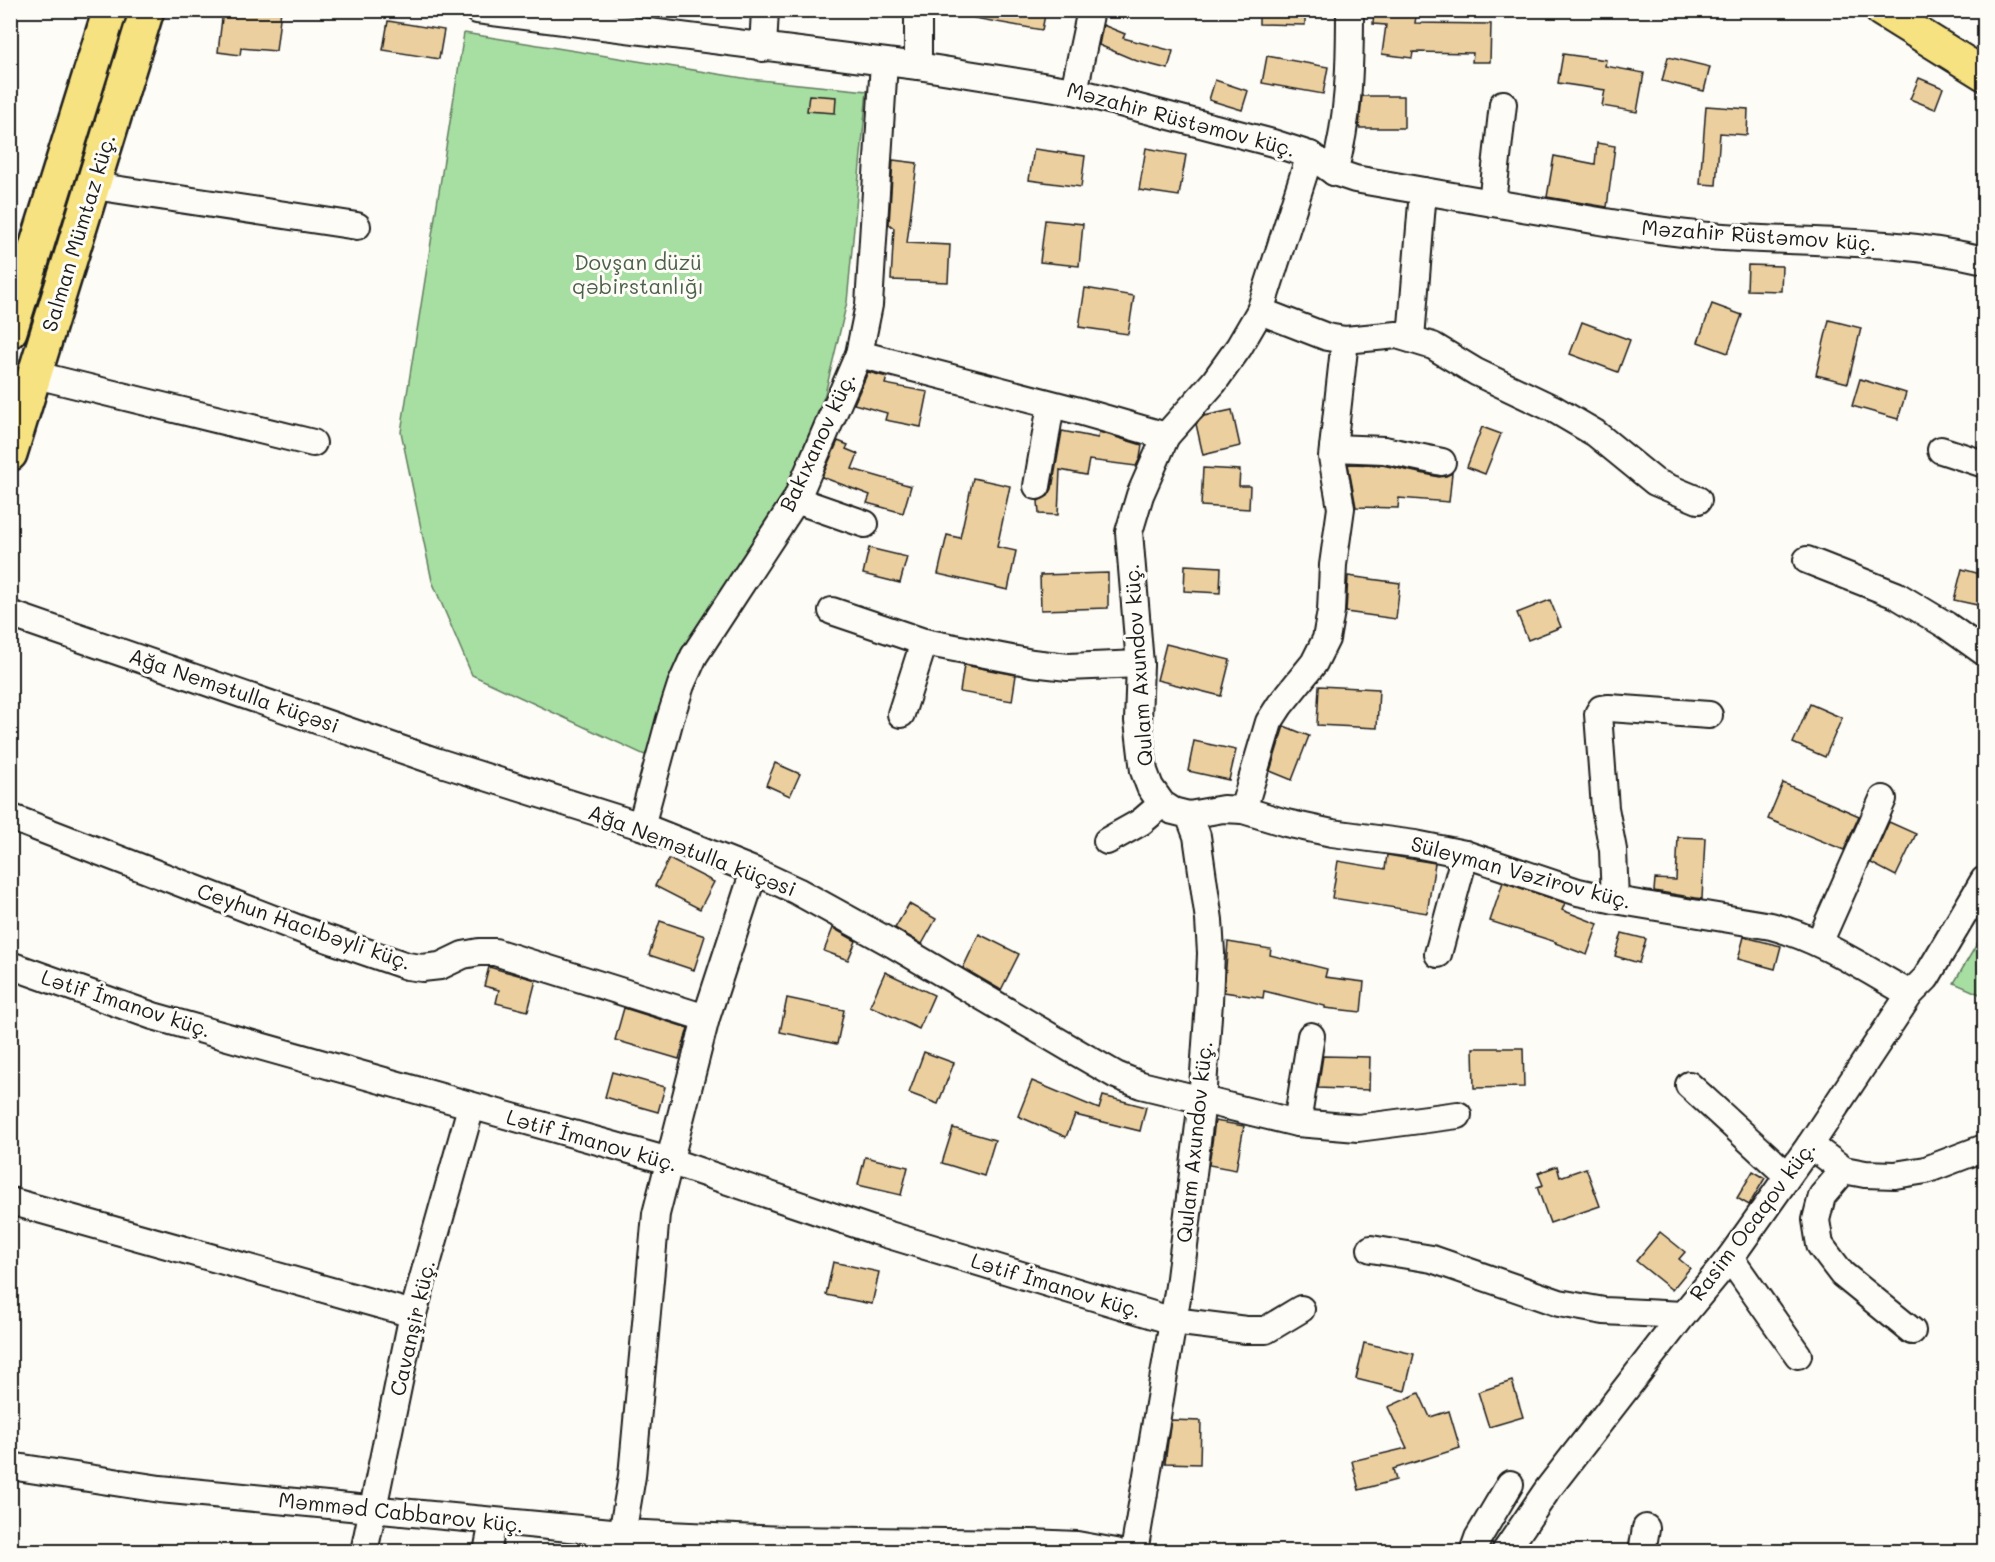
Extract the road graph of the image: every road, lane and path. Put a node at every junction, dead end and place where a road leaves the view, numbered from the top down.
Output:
1 (147, 10) edge
2 (477, 10) edge
3 (765, 10) edge
4 (918, 10) edge
5 (1091, 10) edge
6 (1350, 10) edge
7 (1881, 10) edge
8 (106, 22) edge
9 (136, 45) junction
10 (764, 48) junction
11 (884, 62) junction
12 (918, 66) junction
13 (1984, 74) edge
14 (1074, 91) junction
15 (1503, 104) dead end
16 (1310, 154) junction
17 (1334, 172) junction
18 (94, 186) junction
19 (1423, 191) junction
20 (1492, 203) junction
21 (357, 226) dead end
22 (1984, 260) edge
23 (1260, 311) junction
24 (10, 331) edge
25 (1411, 338) junction
26 (1345, 340) junction
27 (859, 354) junction
28 (36, 375) junction
29 (1051, 405) junction
30 (1166, 436) junction
31 (313, 443) dead end
32 (1333, 448) junction
33 (1941, 450) dead end
34 (10, 454) edge
35 (1442, 462) dead end
36 (1984, 464) edge
37 (1037, 486) dead end
38 (795, 500) junction
39 (1698, 500) dead end
40 (864, 524) dead end
41 (1807, 560) dead end
42 (832, 610) dead end
43 (10, 614) edge
44 (924, 642) junction
45 (1984, 652) edge
46 (1140, 664) junction
47 (901, 714) dead end
48 (1709, 715) dead end
49 (1883, 799) dead end
50 (1162, 804) junction
51 (1244, 810) junction
52 (1189, 815) junction
53 (10, 817) edge
54 (640, 826) junction
55 (1107, 841) dead end
56 (1465, 854) junction
57 (754, 871) junction
58 (1984, 880) edge
59 (1615, 900) junction
60 (1819, 943) junction
61 (1438, 954) dead end
62 (10, 965) edge
63 (1910, 994) junction
64 (706, 1018) junction
65 (1311, 1036) dead end
66 (1689, 1085) dead end
67 (1202, 1101) junction
68 (471, 1107) junction
69 (1458, 1115) dead end
70 (1297, 1123) junction
71 (1810, 1145) junction
72 (1984, 1148) edge
73 (669, 1161) junction
74 (1844, 1170) junction
75 (1787, 1175) junction
76 (10, 1201) edge
77 (1371, 1249) dead end
78 (1730, 1258) junction
79 (1301, 1309) dead end
80 (413, 1314) junction
81 (1683, 1315) junction
82 (1173, 1321) junction
83 (1912, 1331) dead end
84 (1798, 1355) dead end
85 (10, 1466) edge
86 (1510, 1484) dead end
87 (373, 1511) junction
88 (493, 1522) junction
89 (620, 1542) edge
90 (894, 1546) edge
91 (364, 1551) edge
92 (487, 1551) edge
93 (1116, 1551) edge
94 (1134, 1551) edge
95 (1473, 1551) edge
96 (1505, 1551) edge

1 - 9 highway, Salman Mümtaz küç.
2 - 10 street, Məzahir Rüstəmov küç.
3 - 10 street
4 - 12 street
5 - 14 street
6 - 17 street
7 - 13 main road
8 - 9 highway
8 - 24 highway
9 - 18 highway, Salman Mümtaz küç.
10 - 11 street, Məzahir Rüstəmov küç.
11 - 12 street, Məzahir Rüstəmov küç.
11 - 27 street, Bakıxanov küç.
12 - 14 street, Məzahir Rüstəmov küç.
14 - 16 street, Məzahir Rüstəmov küç.
15 - 20 street
16 - 17 street, Məzahir Rüstəmov küç.
16 - 23 street, Qulam Axundov küç.
17 - 19 street, Məzahir Rüstəmov küç.
18 - 21 street
18 - 28 highway, Salman Mümtaz küç.
19 - 20 street, Məzahir Rüstəmov küç.
19 - 25 street
20 - 22 street, Məzahir Rüstəmov küç.
23 - 26 street
23 - 30 street, Qulam Axundov küç.
25 - 26 street
25 - 39 street
26 - 32 street
27 - 29 street
27 - 38 street, Bakıxanov küç.
28 - 31 street
28 - 34 highway, Salman Mümtaz küç.
29 - 30 street
29 - 37 street
30 - 46 street, Qulam Axundov küç.
32 - 35 street
32 - 51 street
33 - 36 street
38 - 40 street
38 - 54 street, Bakıxanov küç.
41 - 45 street
42 - 44 street
43 - 54 street, Ağa Nemətulla küçəsi
44 - 46 street
44 - 47 street
46 - 50 street, Qulam Axundov küç.
48 - 59 street
49 - 60 street
50 - 52 street
50 - 55 street
51 - 52 street, Süleyman Vəzirov küç.
51 - 56 street, Süleyman Vəzirov küç.
52 - 67 street, Qulam Axundov küç.
53 - 64 street, Ceyhun Hacıbəyli küç.
54 - 57 street, Ağa Nemətulla küçəsi
56 - 59 street, Süleyman Vəzirov küç.
56 - 61 street
57 - 64 street
57 - 67 street, Ağa Nemətulla küçəsi
58 - 63 street, Rasim Ocaqov küç.
59 - 60 street, Süleyman Vəzirov küç.
60 - 63 street, Süleyman Vəzirov küç.
62 - 68 street, Lətif İmanov küç.
63 - 71 street, Rasim Ocaqov küç.
64 - 73 street
65 - 70 street
66 - 75 street
67 - 70 street, Ağa Nemətulla küçəsi
67 - 82 street, Qulam Axundov küç.
68 - 73 street, Lətif İmanov küç.
68 - 80 street, Cavanşir küç.
69 - 70 street, Ağa Nemətulla küçəsi
71 - 74 street
71 - 75 street, Rasim Ocaqov küç.
72 - 74 street
73 - 82 street, Lətif İmanov küç.
73 - 89 street
74 - 83 street
75 - 78 street, Rasim Ocaqov küç.
76 - 80 street
77 - 81 street
78 - 81 street, Rasim Ocaqov küç.
78 - 84 street
79 - 82 street, Lətif İmanov küç.
80 - 87 street, Cavanşir küç.
81 - 96 street, Rasim Ocaqov küç.
82 - 94 street, Qulam Axundov küç.
85 - 87 street, Məmməd Cabbarov küç.
86 - 95 street
87 - 88 street, Məmməd Cabbarov küç.
87 - 91 street, Cavanşir küç.
88 - 89 street, Məmməd Cabbarov küç.
88 - 92 street
89 - 90 street, Məmməd Cabbarov küç.
90 - 93 street, Məmməd Cabbarov küç.

